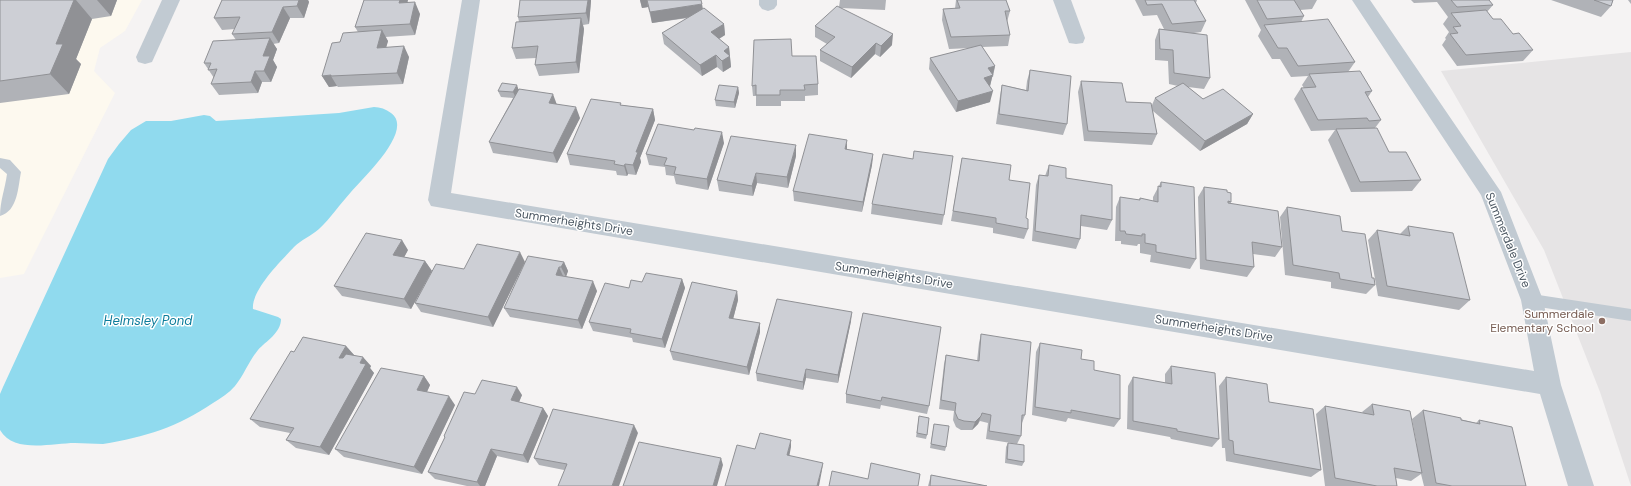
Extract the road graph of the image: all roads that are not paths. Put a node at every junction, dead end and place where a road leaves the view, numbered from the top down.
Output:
1 (171, 0) edge
2 (471, 0) edge
3 (1062, 0) edge
4 (1361, 0) edge
5 (1076, 38) dead end
6 (145, 57) dead end
7 (0, 163) edge
8 (0, 211) edge
9 (1532, 300) junction
10 (1631, 315) edge
11 (1549, 385) junction
12 (1581, 486) edge

1 - 6 street
2 - 11 street, Summerheights Drive
3 - 5 street
4 - 9 street, Summerdale Drive
7 - 8 lane
9 - 10 lane
9 - 11 street, Summerdale Drive
11 - 12 street, Summerdale Drive

